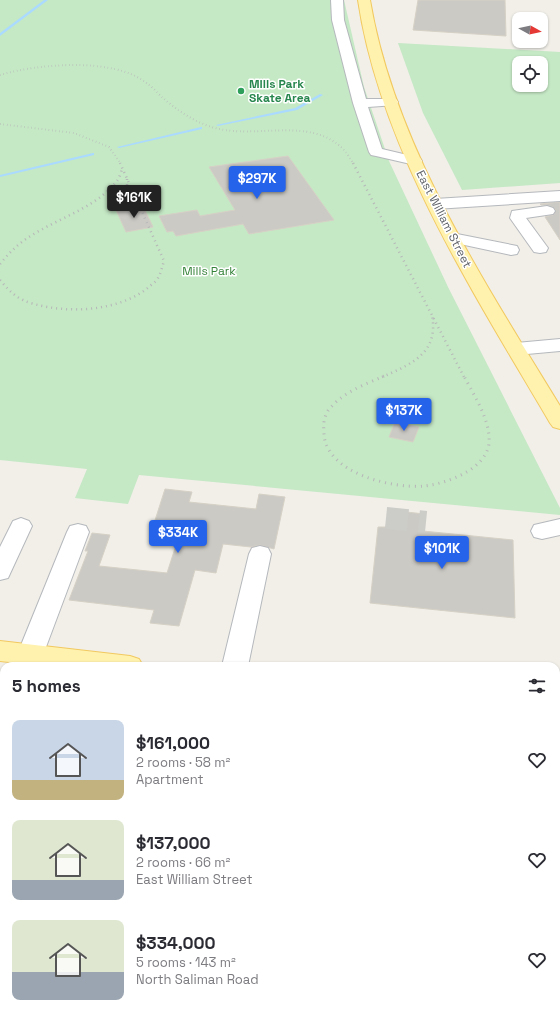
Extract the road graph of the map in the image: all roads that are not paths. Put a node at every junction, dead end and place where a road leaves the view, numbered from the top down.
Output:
1 (337, 0) edge
2 (364, 0) edge
3 (391, 102) junction
4 (360, 103) junction
5 (415, 161) junction
6 (560, 196) edge
7 (497, 200) junction
8 (435, 204) junction
9 (560, 210) edge
10 (452, 238) junction
11 (463, 258) junction
12 (560, 345) edge
13 (516, 349) junction
14 (560, 423) edge
15 (21, 526) dead end
16 (78, 532) dead end
17 (260, 554) dead end
18 (0, 572) edge
19 (0, 651) edge
20 (30, 654) junction
21 (97, 662) edge
22 (236, 662) edge

1 - 4 street
2 - 3 main road, East William Street
3 - 4 street
3 - 5 main road, East William Street
4 - 5 street
5 - 8 main road, East William Street
6 - 7 street
7 - 8 street
7 - 9 street
8 - 10 main road, East William Street
10 - 11 main road, East William Street
10 - 11 street
11 - 13 main road, East William Street
12 - 13 street
13 - 14 main road, East William Street
15 - 18 street
16 - 20 street
17 - 22 street
19 - 20 main road
20 - 21 main road

